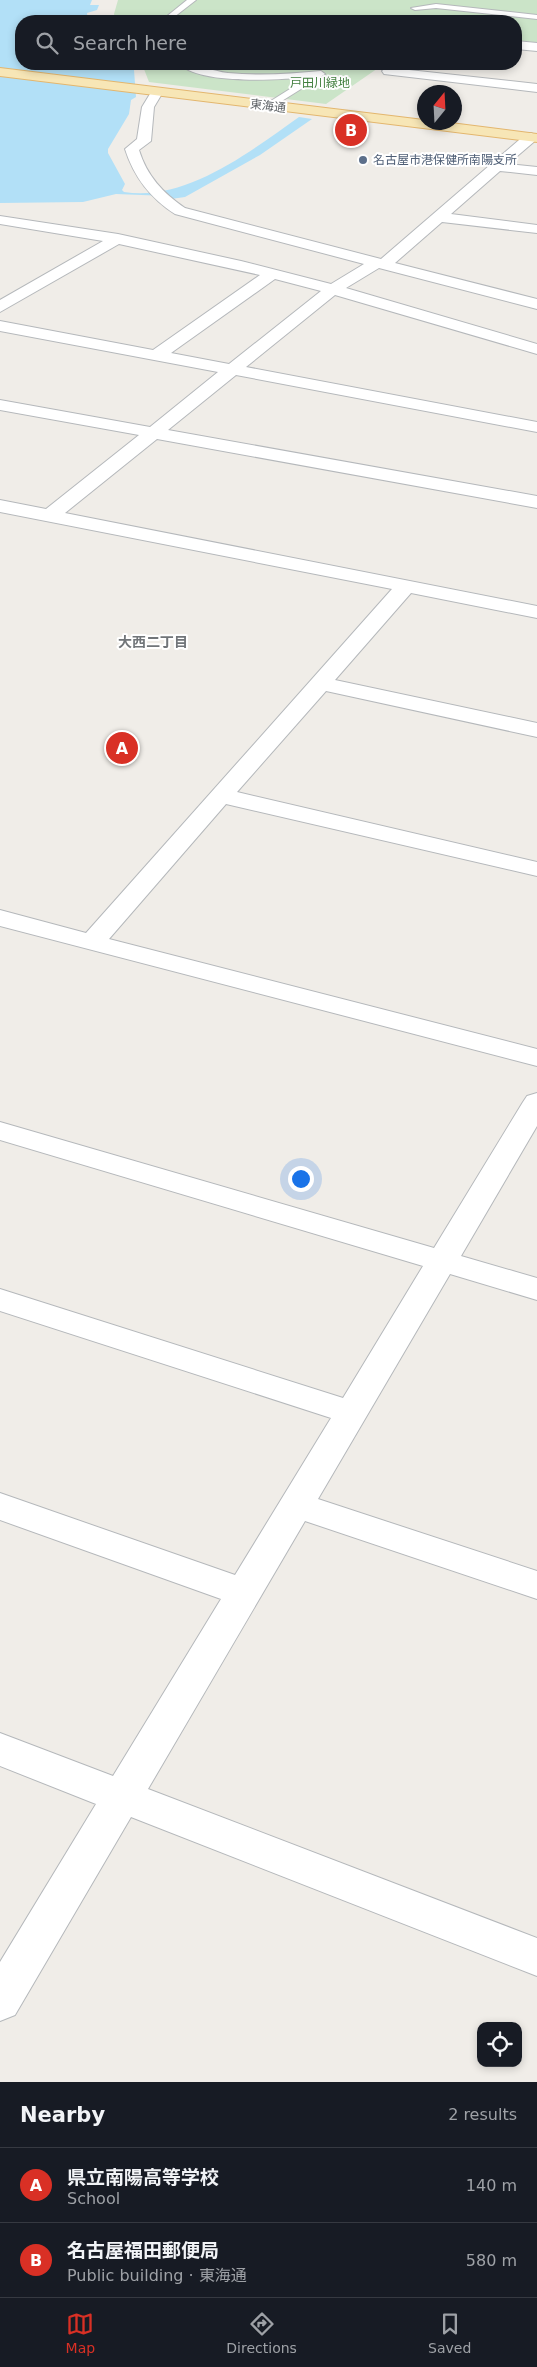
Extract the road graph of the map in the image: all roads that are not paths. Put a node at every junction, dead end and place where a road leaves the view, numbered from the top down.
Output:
1 (192, 0) edge
2 (415, 8) dead end
3 (173, 15) edge
4 (519, 15) edge
5 (522, 15) edge
6 (537, 17) edge
7 (522, 46) edge
8 (537, 47) edge
9 (195, 70) edge
10 (390, 70) edge
11 (0, 72) edge
12 (537, 88) edge
13 (157, 92) junction
14 (269, 106) junction
15 (534, 137) edge
16 (498, 166) junction
17 (537, 171) edge
18 (537, 216) edge
19 (439, 217) junction
20 (1, 221) edge
21 (531, 229) edge
22 (118, 238) junction
23 (382, 263) junction
24 (272, 274) junction
25 (332, 290) junction
26 (537, 304) edge
27 (0, 307) edge
28 (0, 326) edge
29 (537, 349) edge
30 (157, 355) junction
31 (232, 369) junction
32 (0, 405) edge
33 (537, 427) edge
34 (152, 432) junction
35 (537, 502) edge
36 (0, 506) edge
37 (50, 516) junction
38 (406, 586) junction
39 (537, 612) edge
40 (321, 684) junction
41 (537, 730) edge
42 (221, 796) junction
43 (537, 869) edge
44 (0, 918) edge
45 (92, 942) junction
46 (537, 1058) edge
47 (537, 1102) edge
48 (0, 1131) edge
49 (442, 1261) junction
50 (537, 1289) edge
51 (0, 1300) edge
52 (352, 1413) junction
53 (296, 1505) junction
54 (0, 1506) edge
55 (537, 1585) edge
56 (244, 1593) junction
57 (0, 1749) edge
58 (123, 1796) junction
59 (537, 1957) edge
60 (0, 2001) edge

1 - 3 lane
2 - 4 lane
5 - 6 lane
7 - 8 street
9 - 14 lane
10 - 12 street
11 - 13 main road, 東海通
13 - 14 main road, 東海通
13 - 23 street
14 - 15 main road, 東海通
15 - 16 street
16 - 17 street
16 - 19 street
18 - 21 street
19 - 21 street
19 - 23 street
20 - 22 street
22 - 24 street
22 - 27 street
23 - 25 street
23 - 26 street
24 - 25 street
24 - 30 street
25 - 29 street
25 - 31 street
28 - 30 street
30 - 31 street
31 - 33 street
31 - 34 street
32 - 34 street
34 - 35 street
34 - 37 street
36 - 37 street
37 - 38 street
38 - 39 street
38 - 40 street
40 - 41 street
40 - 42 street
42 - 43 street
42 - 45 street
44 - 45 street
45 - 46 street
47 - 49 street
48 - 49 street
49 - 50 street
49 - 52 street
51 - 52 street
52 - 53 street
53 - 55 street
53 - 56 street
54 - 56 street
56 - 58 street
57 - 58 street
58 - 59 street
58 - 60 street

